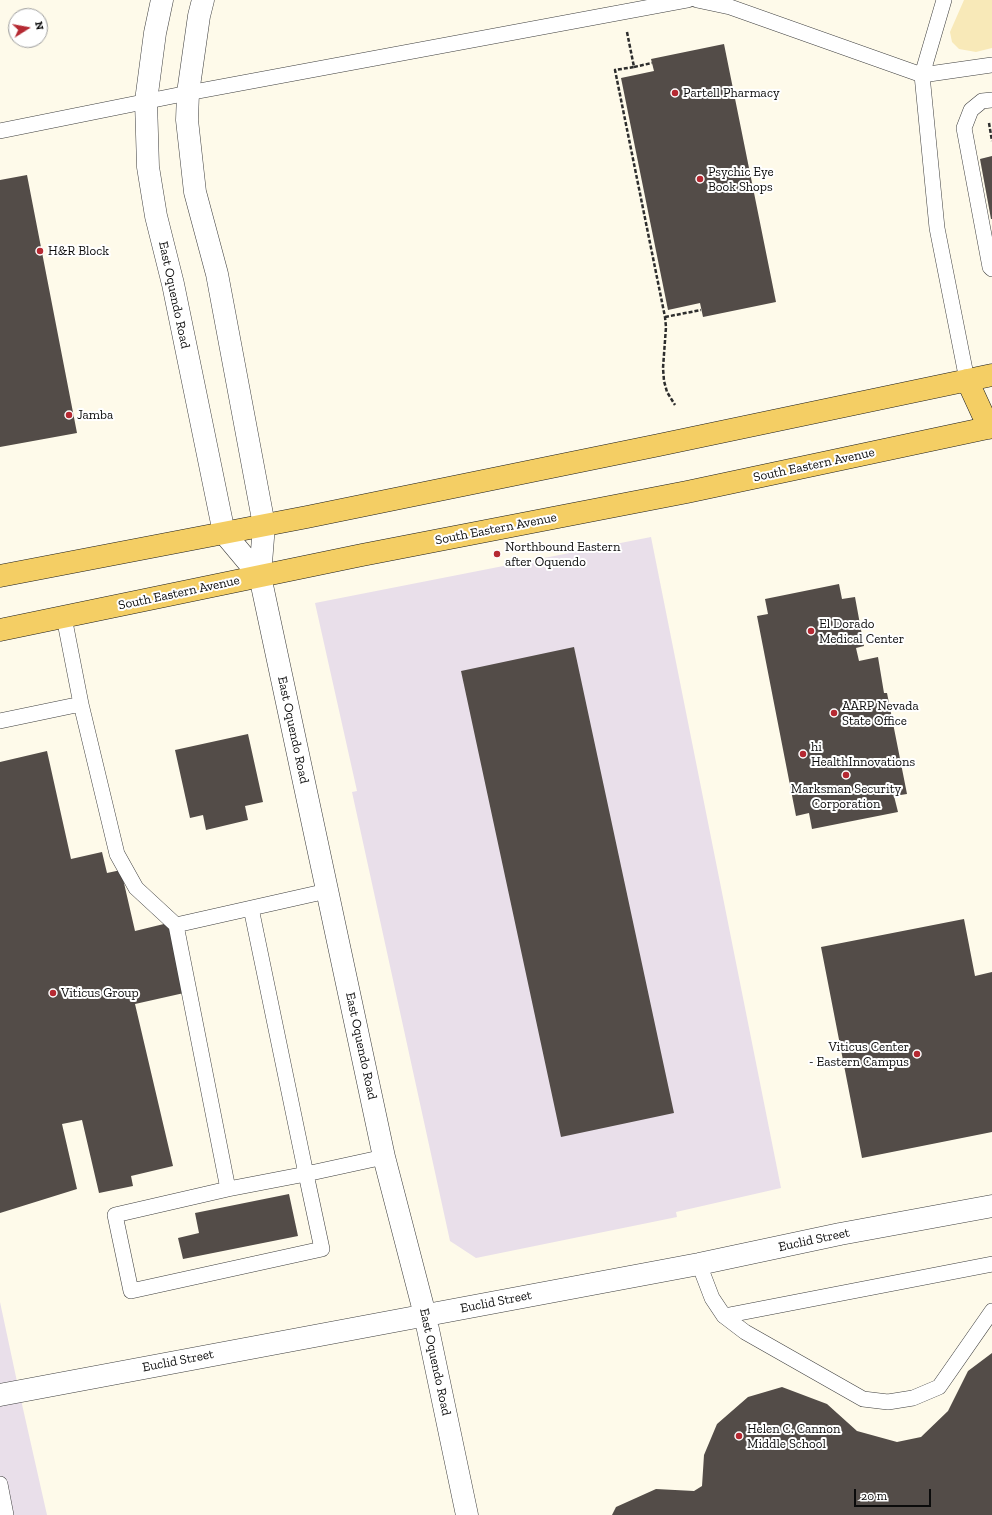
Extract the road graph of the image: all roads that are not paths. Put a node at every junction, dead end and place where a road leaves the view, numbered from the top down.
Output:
1 (162, 0) edge
2 (203, 0) edge
3 (688, 0) edge
4 (697, 0) edge
5 (944, 0) edge
6 (992, 65) edge
7 (922, 75) junction
8 (188, 92) junction
9 (992, 100) edge
10 (146, 101) junction
11 (0, 131) edge
12 (992, 269) edge
13 (992, 375) edge
14 (967, 380) junction
15 (991, 428) edge
16 (264, 525) junction
17 (224, 533) junction
18 (0, 576) edge
19 (260, 576) junction
20 (64, 617) junction
21 (0, 630) edge
22 (81, 704) junction
23 (0, 721) edge
24 (327, 891) junction
25 (250, 908) junction
26 (176, 925) junction
27 (384, 1157) junction
28 (306, 1174) junction
29 (228, 1189) junction
30 (992, 1206) edge
31 (699, 1264) junction
32 (992, 1264) edge
33 (992, 1311) edge
34 (425, 1315) junction
35 (724, 1316) junction
36 (0, 1395) edge
37 (0, 1484) edge
38 (6, 1515) edge
39 (467, 1515) edge

1 - 10 street, East Oquendo Road
2 - 8 street, East Oquendo Road
3 - 8 lane
4 - 7 lane
5 - 7 lane
6 - 7 lane
7 - 14 lane
8 - 10 lane
8 - 16 street, East Oquendo Road
9 - 12 lane
10 - 11 lane
10 - 17 street, East Oquendo Road
13 - 14 main road
14 - 15 main road
14 - 16 main road
15 - 19 main road, South Eastern Avenue
16 - 17 main road
16 - 19 street, East Oquendo Road
17 - 18 main road
17 - 19 street, East Oquendo Road
19 - 20 main road, South Eastern Avenue
19 - 24 street, East Oquendo Road
20 - 21 main road, South Eastern Avenue
20 - 22 lane
22 - 23 lane
22 - 26 lane
24 - 25 lane
24 - 27 street, East Oquendo Road
25 - 26 lane
25 - 28 lane
26 - 29 lane
27 - 28 lane
27 - 34 street, East Oquendo Road
28 - 29 lane
28 - 29 lane
30 - 31 street, Euclid Street
31 - 34 street, Euclid Street
31 - 35 lane
32 - 35 lane
33 - 35 lane
34 - 36 street, Euclid Street
34 - 39 street, East Oquendo Road
37 - 38 lane

